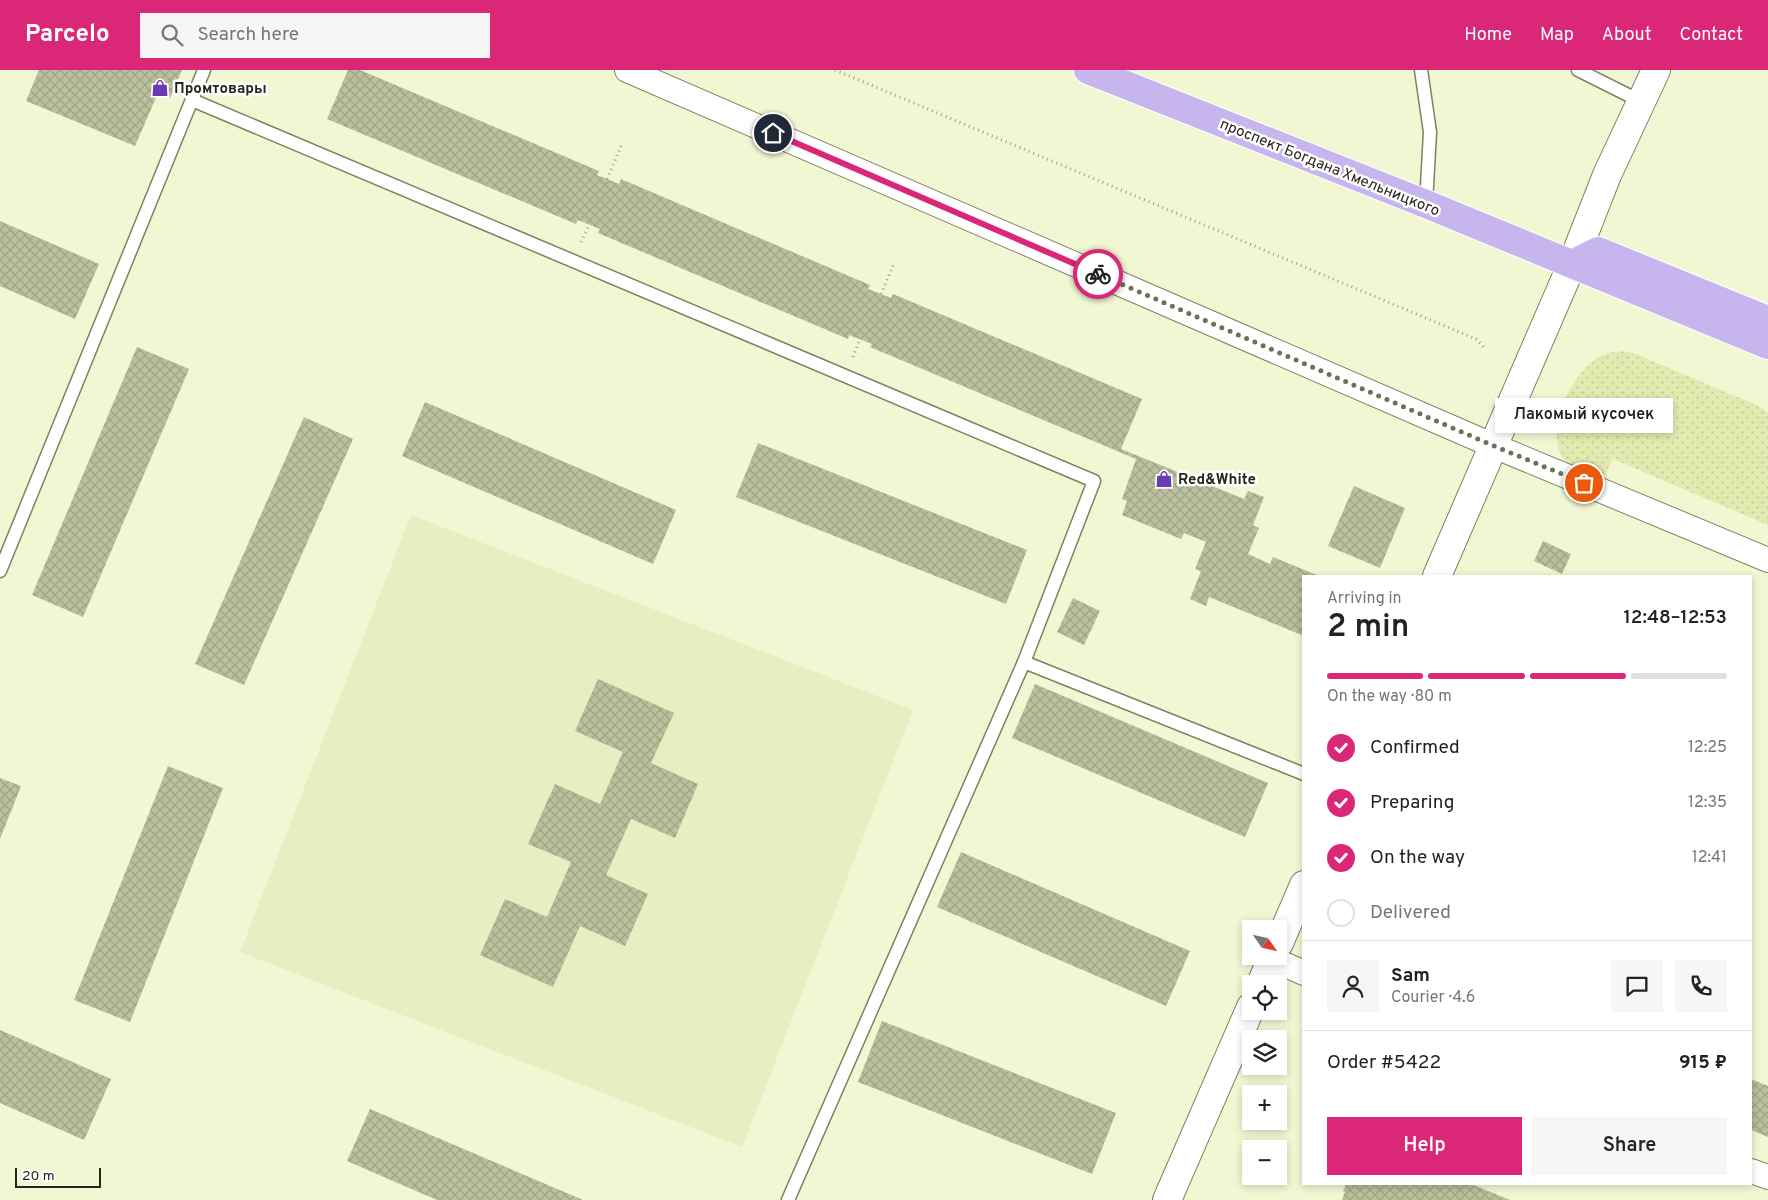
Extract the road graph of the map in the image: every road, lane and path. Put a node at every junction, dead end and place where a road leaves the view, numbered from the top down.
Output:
1 (204, 70) edge
2 (627, 70) edge
3 (834, 70) edge
4 (1088, 70) edge
5 (1421, 70) edge
6 (1578, 70) edge
7 (1656, 70) edge
8 (192, 100) junction
9 (1642, 102) junction
10 (622, 144) dead end
11 (607, 180) dead end
12 (1426, 204) junction
13 (894, 263) dead end
14 (1572, 264) junction
15 (881, 294) dead end
16 (1768, 320) edge
17 (1768, 345) edge
18 (1484, 347) dead end
19 (1494, 446) junction
20 (1768, 560) edge
21 (0, 571) edge
22 (1437, 575) edge
23 (1024, 662) junction
24 (1302, 773) edge
25 (1302, 890) edge
26 (1288, 923) edge
27 (1288, 962) edge
28 (1302, 972) edge
29 (1245, 1020) edge
30 (1752, 1171) edge
31 (1768, 1177) edge
32 (788, 1200) edge
33 (1168, 1200) edge

1 - 8 lane
2 - 19 street
3 - 18 path
4 - 12 main road, проспект Богдана Хмельницкого
5 - 12 lane
6 - 9 lane
7 - 9 street
8 - 21 lane
8 - 23 lane
9 - 14 street
10 - 11 path
12 - 14 main road, проспект Богдана Хмельницкого
13 - 15 path
14 - 16 main road
14 - 17 main road, проспект Богдана Хмельницкого
14 - 19 street
19 - 20 street
19 - 22 street
23 - 24 lane
23 - 32 lane
25 - 26 street
27 - 28 street
29 - 33 street
30 - 31 street

